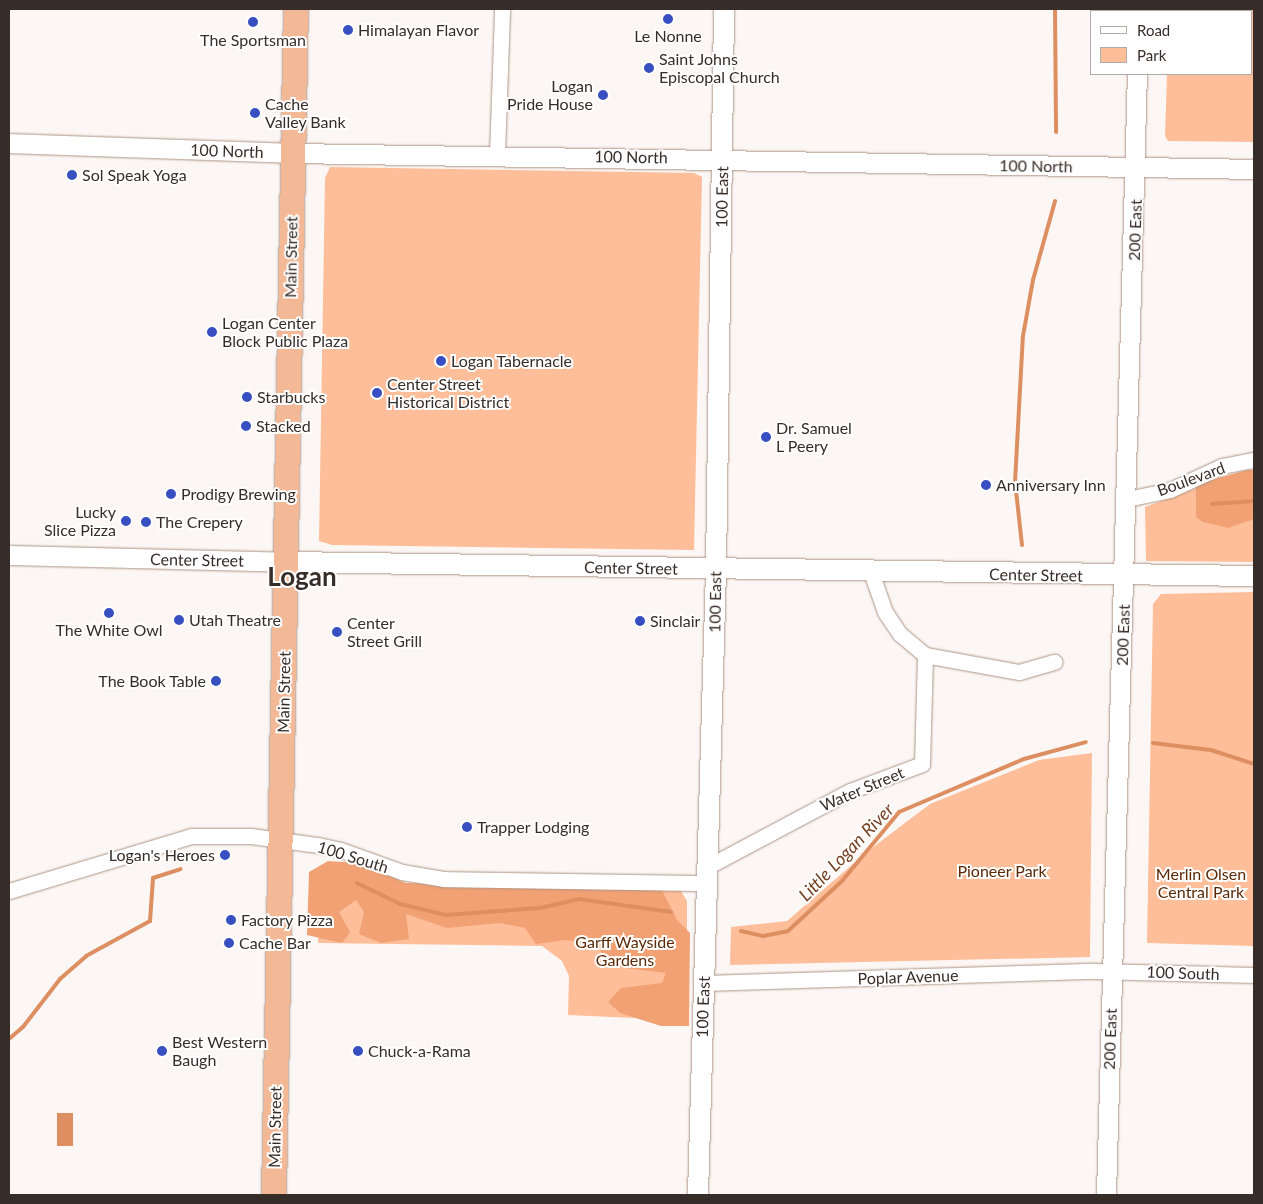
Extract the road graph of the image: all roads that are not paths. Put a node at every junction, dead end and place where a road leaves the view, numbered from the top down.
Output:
1 (296, 9) edge
2 (502, 9) edge
3 (724, 9) edge
4 (1137, 75) edge
5 (9, 144) edge
6 (293, 153) junction
7 (498, 156) junction
8 (723, 159) junction
9 (1136, 168) junction
10 (1254, 169) edge
11 (1254, 460) edge
12 (1127, 498) junction
13 (9, 555) edge
14 (287, 562) junction
15 (716, 569) junction
16 (871, 572) junction
17 (1125, 576) junction
18 (1254, 576) edge
19 (925, 655) junction
20 (1055, 662) dead end
21 (280, 839) junction
22 (706, 883) junction
23 (9, 891) edge
24 (1112, 970) junction
25 (1254, 975) edge
26 (704, 977) junction
27 (274, 1195) edge
28 (698, 1195) edge
29 (1106, 1195) edge

1 - 6 highway, Main Street
2 - 7 street
3 - 8 main road, 100 East
4 - 9 street, 200 East
5 - 6 street, 100 North
6 - 7 street, 100 North
6 - 14 highway, Main Street
7 - 8 street, 100 North
8 - 9 street, 100 North
8 - 15 main road, 100 East
9 - 10 street, 100 North
9 - 12 street, 200 East
11 - 12 street, Boulevard
12 - 17 street, 200 East
13 - 14 street, Center Street
14 - 15 main road, Center Street
14 - 21 highway, Main Street
15 - 16 main road, Center Street
15 - 22 main road, 100 East
16 - 17 main road, Center Street
16 - 19 street
17 - 18 main road, Center Street
17 - 24 street, 200 East
19 - 20 street
19 - 22 street, Water Street
21 - 22 street, 100 South
21 - 23 street, 100 South
21 - 27 highway, Main Street
22 - 26 main road, 100 East
24 - 25 street, 100 South
24 - 26 street, Poplar Avenue
24 - 29 street, 200 East
26 - 28 main road, 100 East

